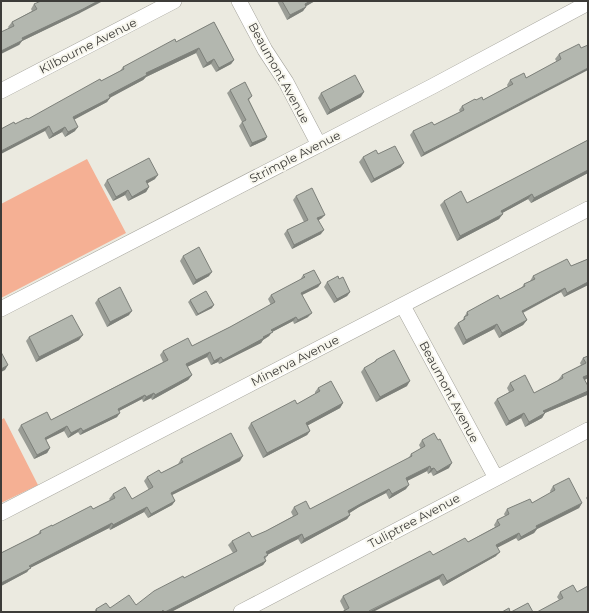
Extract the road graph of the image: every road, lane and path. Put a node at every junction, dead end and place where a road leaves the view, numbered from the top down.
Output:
1 (174, 1) edge
2 (239, 1) edge
3 (588, 3) edge
4 (1, 91) edge
5 (319, 145) junction
6 (588, 209) edge
7 (402, 306) junction
8 (1, 309) edge
9 (588, 430) edge
10 (496, 478) junction
11 (1, 513) edge
12 (241, 612) edge

1 - 4 street, Kilbourne Avenue
2 - 5 street, Beaumont Avenue
3 - 5 street, Strimple Avenue
5 - 8 street, Strimple Avenue
6 - 7 street, Minerva Avenue
7 - 10 street, Beaumont Avenue
7 - 11 street, Minerva Avenue
9 - 10 street, Tuliptree Avenue
10 - 12 street, Tuliptree Avenue

